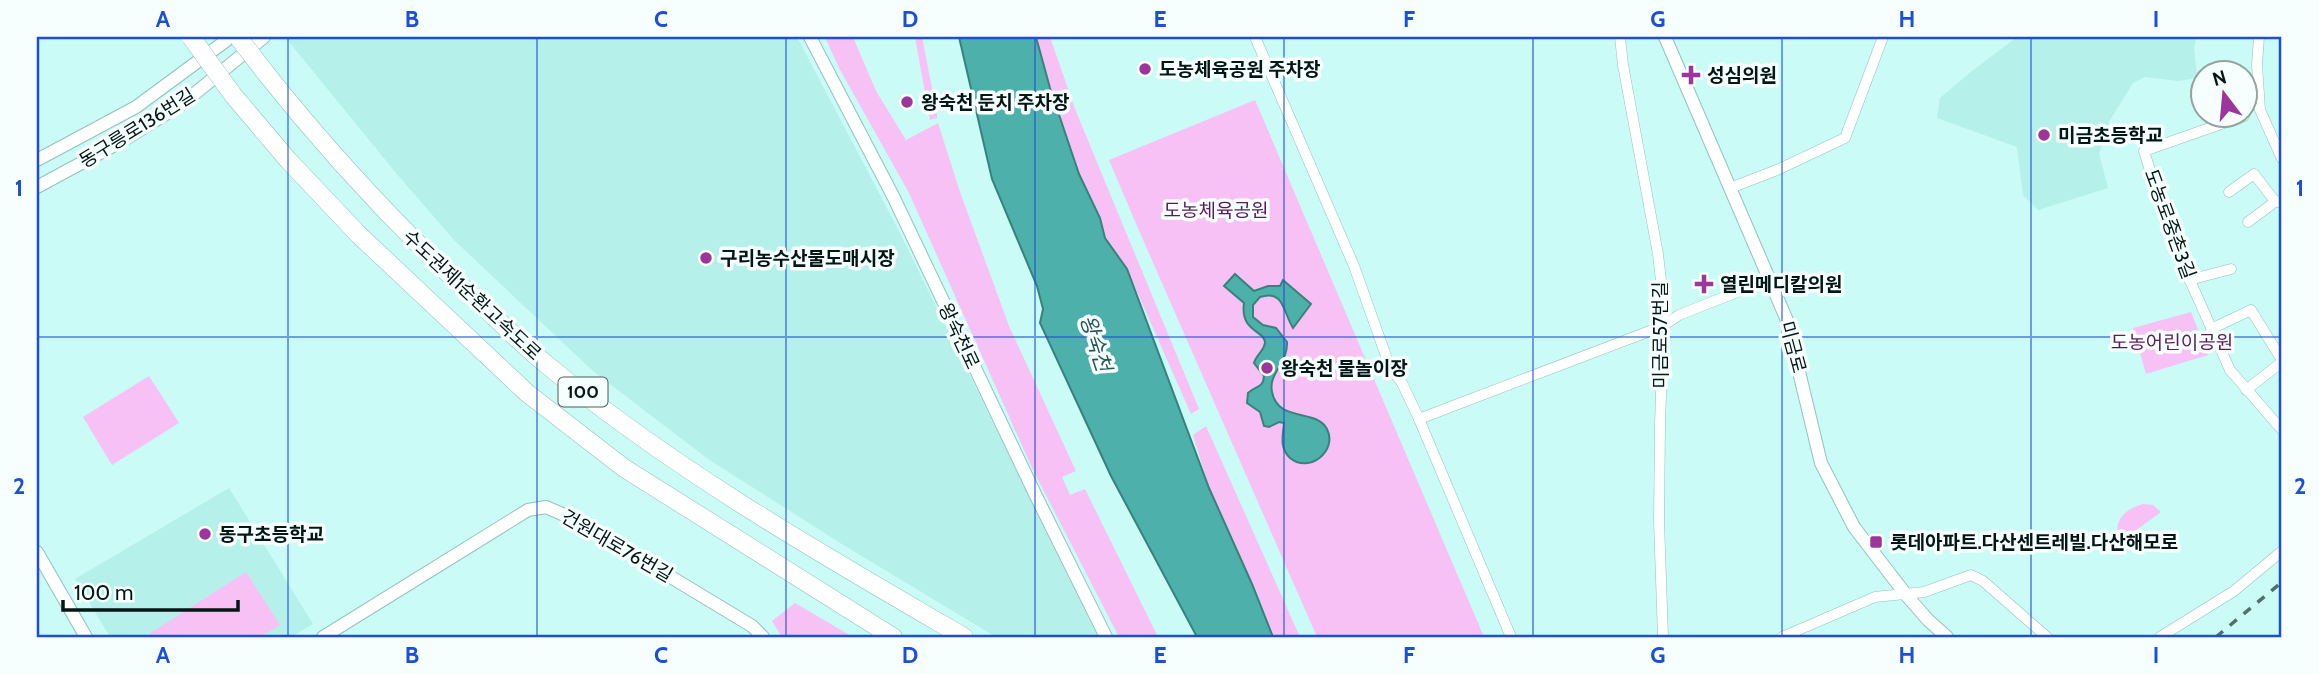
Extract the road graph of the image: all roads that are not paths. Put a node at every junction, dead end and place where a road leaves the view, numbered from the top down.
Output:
1 (191, 37) edge
2 (231, 37) edge
3 (238, 37) edge
4 (264, 37) edge
5 (810, 37) edge
6 (1255, 37) edge
7 (1620, 37) edge
8 (1665, 37) edge
9 (1882, 37) edge
10 (2259, 37) edge
11 (2257, 60) edge
12 (2260, 110) edge
13 (2203, 130) edge
14 (2282, 159) edge
15 (37, 160) edge
16 (37, 187) edge
17 (1730, 188) junction
18 (2229, 192) dead end
19 (2279, 202) edge
20 (2248, 222) dead end
21 (2231, 269) dead end
22 (1770, 279) junction
23 (2189, 280) junction
24 (1663, 327) junction
25 (2211, 329) junction
26 (2282, 361) edge
27 (2246, 390) junction
28 (1419, 419) junction
29 (2282, 430) edge
30 (2282, 551) edge
31 (37, 552) edge
32 (1907, 596) junction
33 (86, 637) edge
34 (323, 637) edge
35 (763, 637) edge
36 (893, 637) edge
37 (964, 637) edge
38 (1106, 637) edge
39 (1511, 637) edge
40 (1663, 637) edge
41 (1782, 637) edge
42 (1947, 637) edge
43 (2047, 637) edge
44 (2160, 637) edge

1 - 36 highway, 수도권제1순환고속도로 / 100, bridge
2 - 15 street, 동구릉로136번길
3 - 37 highway, 수도권제1순환고속도로 / 100, bridge
4 - 16 street, 동구릉로136번길
5 - 38 street, 왕숙천로
6 - 28 street
7 - 24 street, 미금로57번길
8 - 17 street, 미금로
9 - 17 street
10 - 11 street
12 - 14 street
13 - 23 street, 도농로중촌3길
17 - 22 street, 미금로
18 - 19 street
19 - 20 street
21 - 23 street
22 - 24 street
22 - 32 street, 미금로
23 - 25 street, 도농로중촌3길
24 - 28 street
24 - 40 street, 미금로57번길
25 - 26 street
25 - 27 street, 도농로중촌3길
26 - 27 street
27 - 29 street, 도농로중촌3길
28 - 39 street
30 - 44 street
31 - 33 street
32 - 41 street
32 - 42 street, 미금로
32 - 43 street
34 - 35 street, 건원대로76번길

